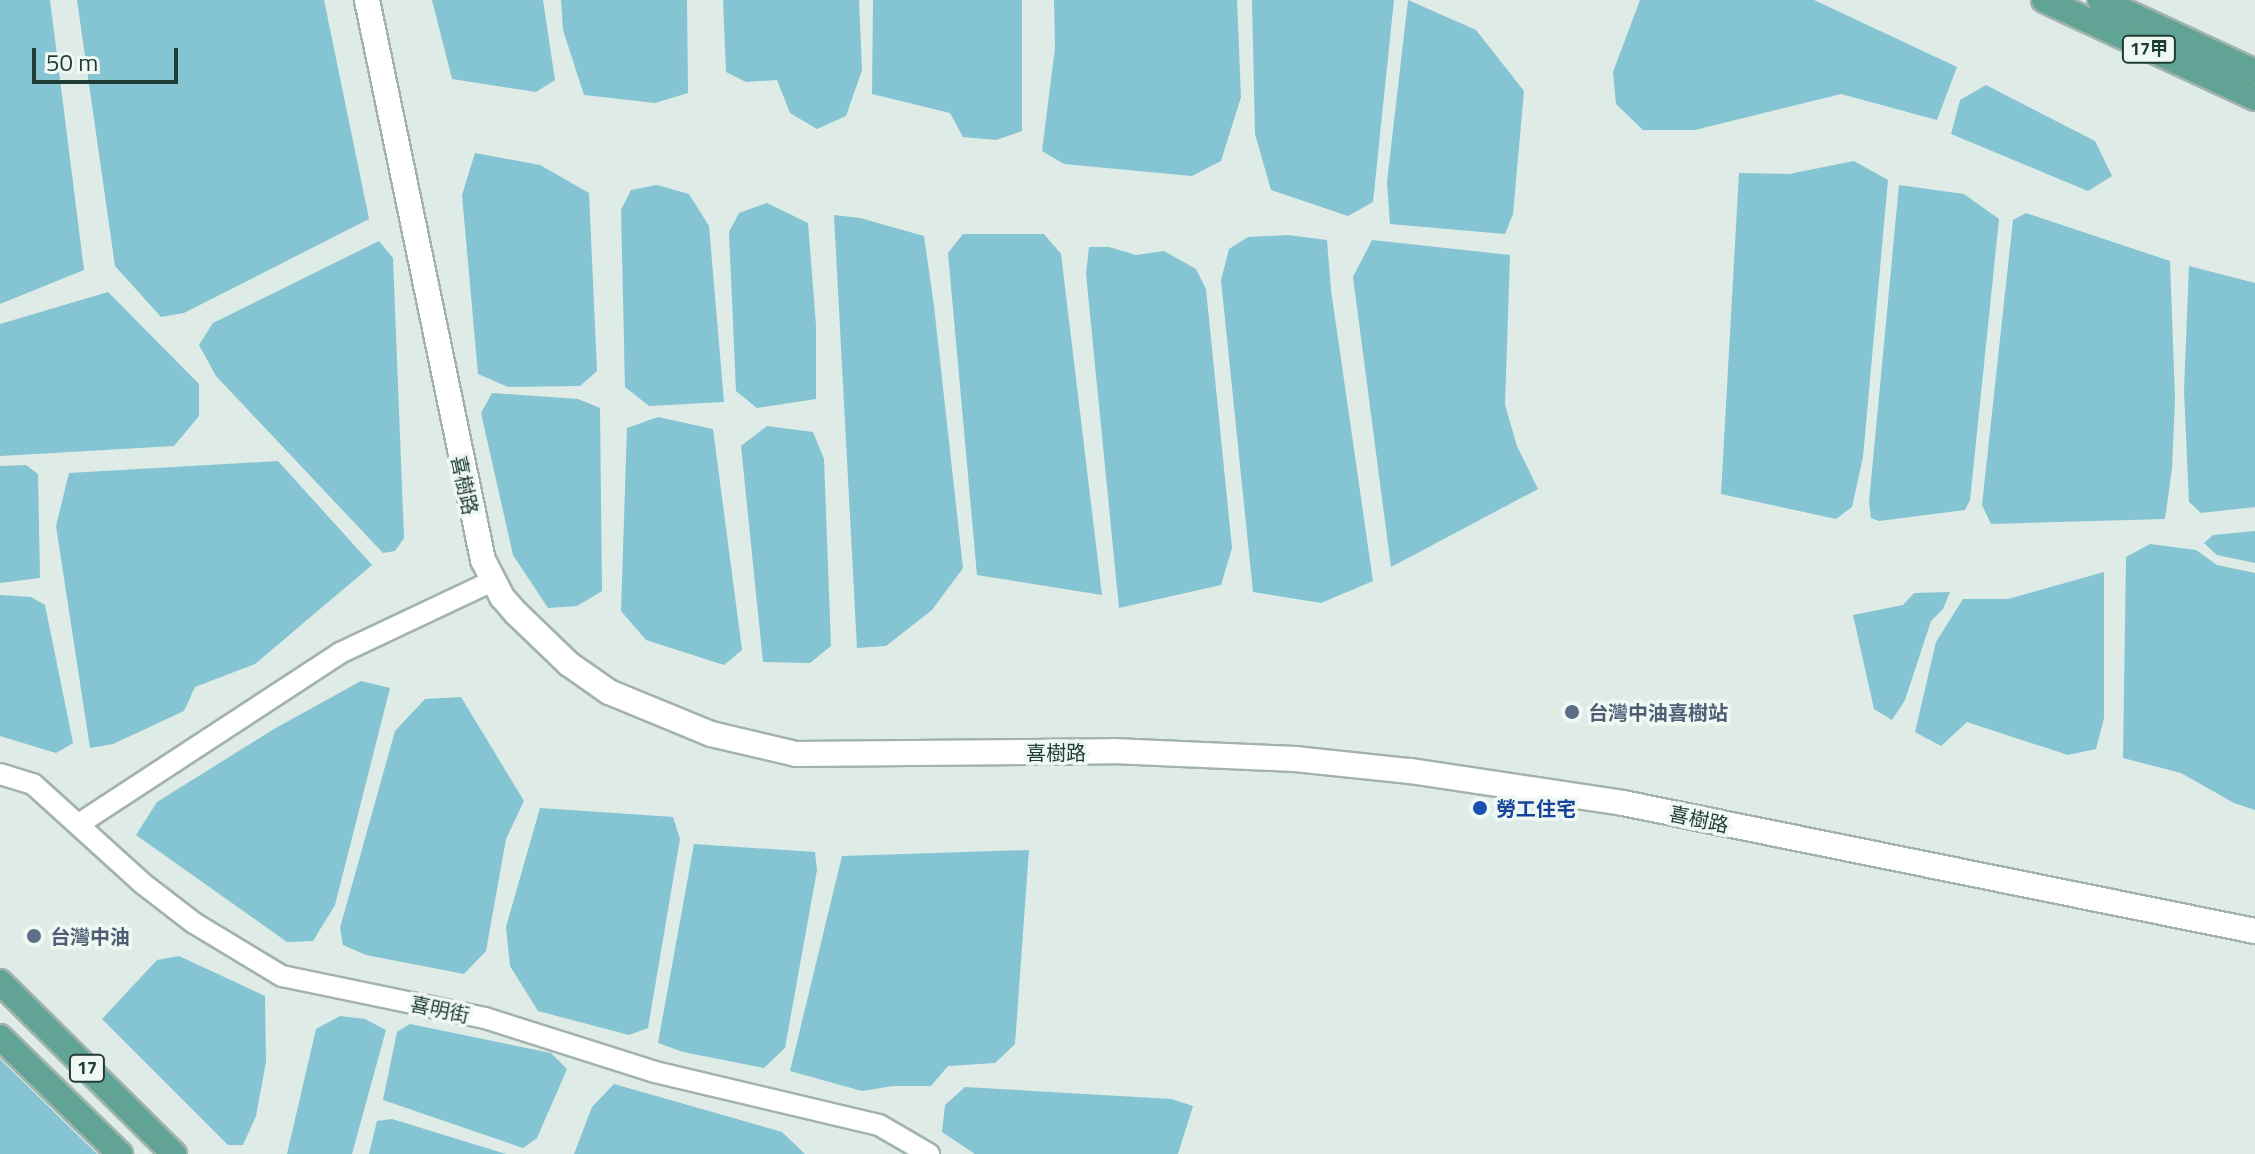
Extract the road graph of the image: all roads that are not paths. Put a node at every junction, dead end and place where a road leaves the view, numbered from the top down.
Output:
1 (367, 0) edge
2 (2044, 0) edge
3 (2100, 0) edge
4 (2255, 72) edge
5 (2255, 98) edge
6 (492, 581) junction
7 (0, 774) edge
8 (79, 824) junction
9 (2255, 931) edge
10 (0, 982) edge
11 (41, 1022) junction
12 (7, 1044) edge
13 (120, 1154) edge
14 (174, 1154) edge
15 (929, 1154) edge

1 - 6 street, 喜樹路
2 - 5 main road, 17甲
3 - 4 main road, 17甲
6 - 8 street
6 - 9 street, 喜樹路
7 - 8 street, 喜明街
8 - 15 street, 喜明街
10 - 11 main road, 17
11 - 12 main road
11 - 14 main road, 17
12 - 13 main road, 17

